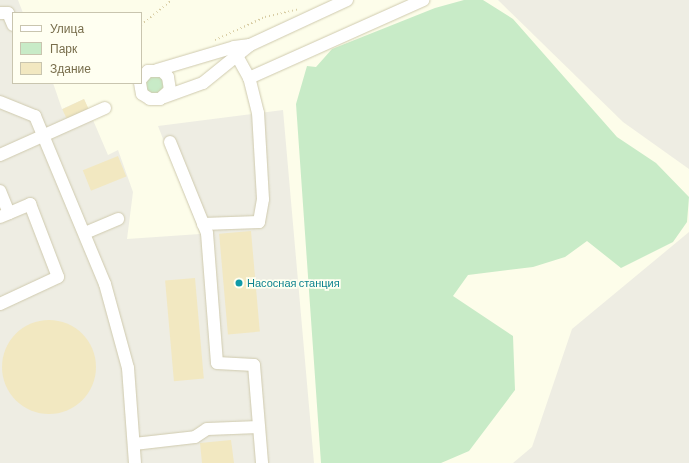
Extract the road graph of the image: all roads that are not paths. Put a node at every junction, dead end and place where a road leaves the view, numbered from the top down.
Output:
1 (347, 0) edge
2 (423, 0) edge
3 (0, 13) edge
4 (12, 23) edge
5 (250, 45) junction
6 (237, 56) junction
7 (158, 70) junction
8 (142, 78) edge
9 (249, 78) junction
10 (140, 84) edge
11 (164, 97) junction
12 (0, 102) edge
13 (105, 108) dead end
14 (44, 135) junction
15 (170, 142) dead end
16 (0, 155) edge
17 (0, 192) edge
18 (5, 215) edge
19 (118, 219) dead end
20 (203, 224) junction
21 (84, 233) junction
22 (0, 304) edge
23 (259, 427) junction
24 (134, 444) junction
25 (135, 463) edge
26 (262, 463) edge

1 - 5 street
2 - 9 street
3 - 4 street
5 - 6 street
5 - 7 street
6 - 9 street
6 - 11 street
7 - 8 street
7 - 11 street
9 - 20 street
10 - 11 street
12 - 14 street
13 - 14 street
14 - 16 street
14 - 21 street
15 - 20 street
17 - 18 street
18 - 22 street
19 - 21 street
20 - 23 street
21 - 24 street
23 - 24 street
23 - 26 street
24 - 25 street

